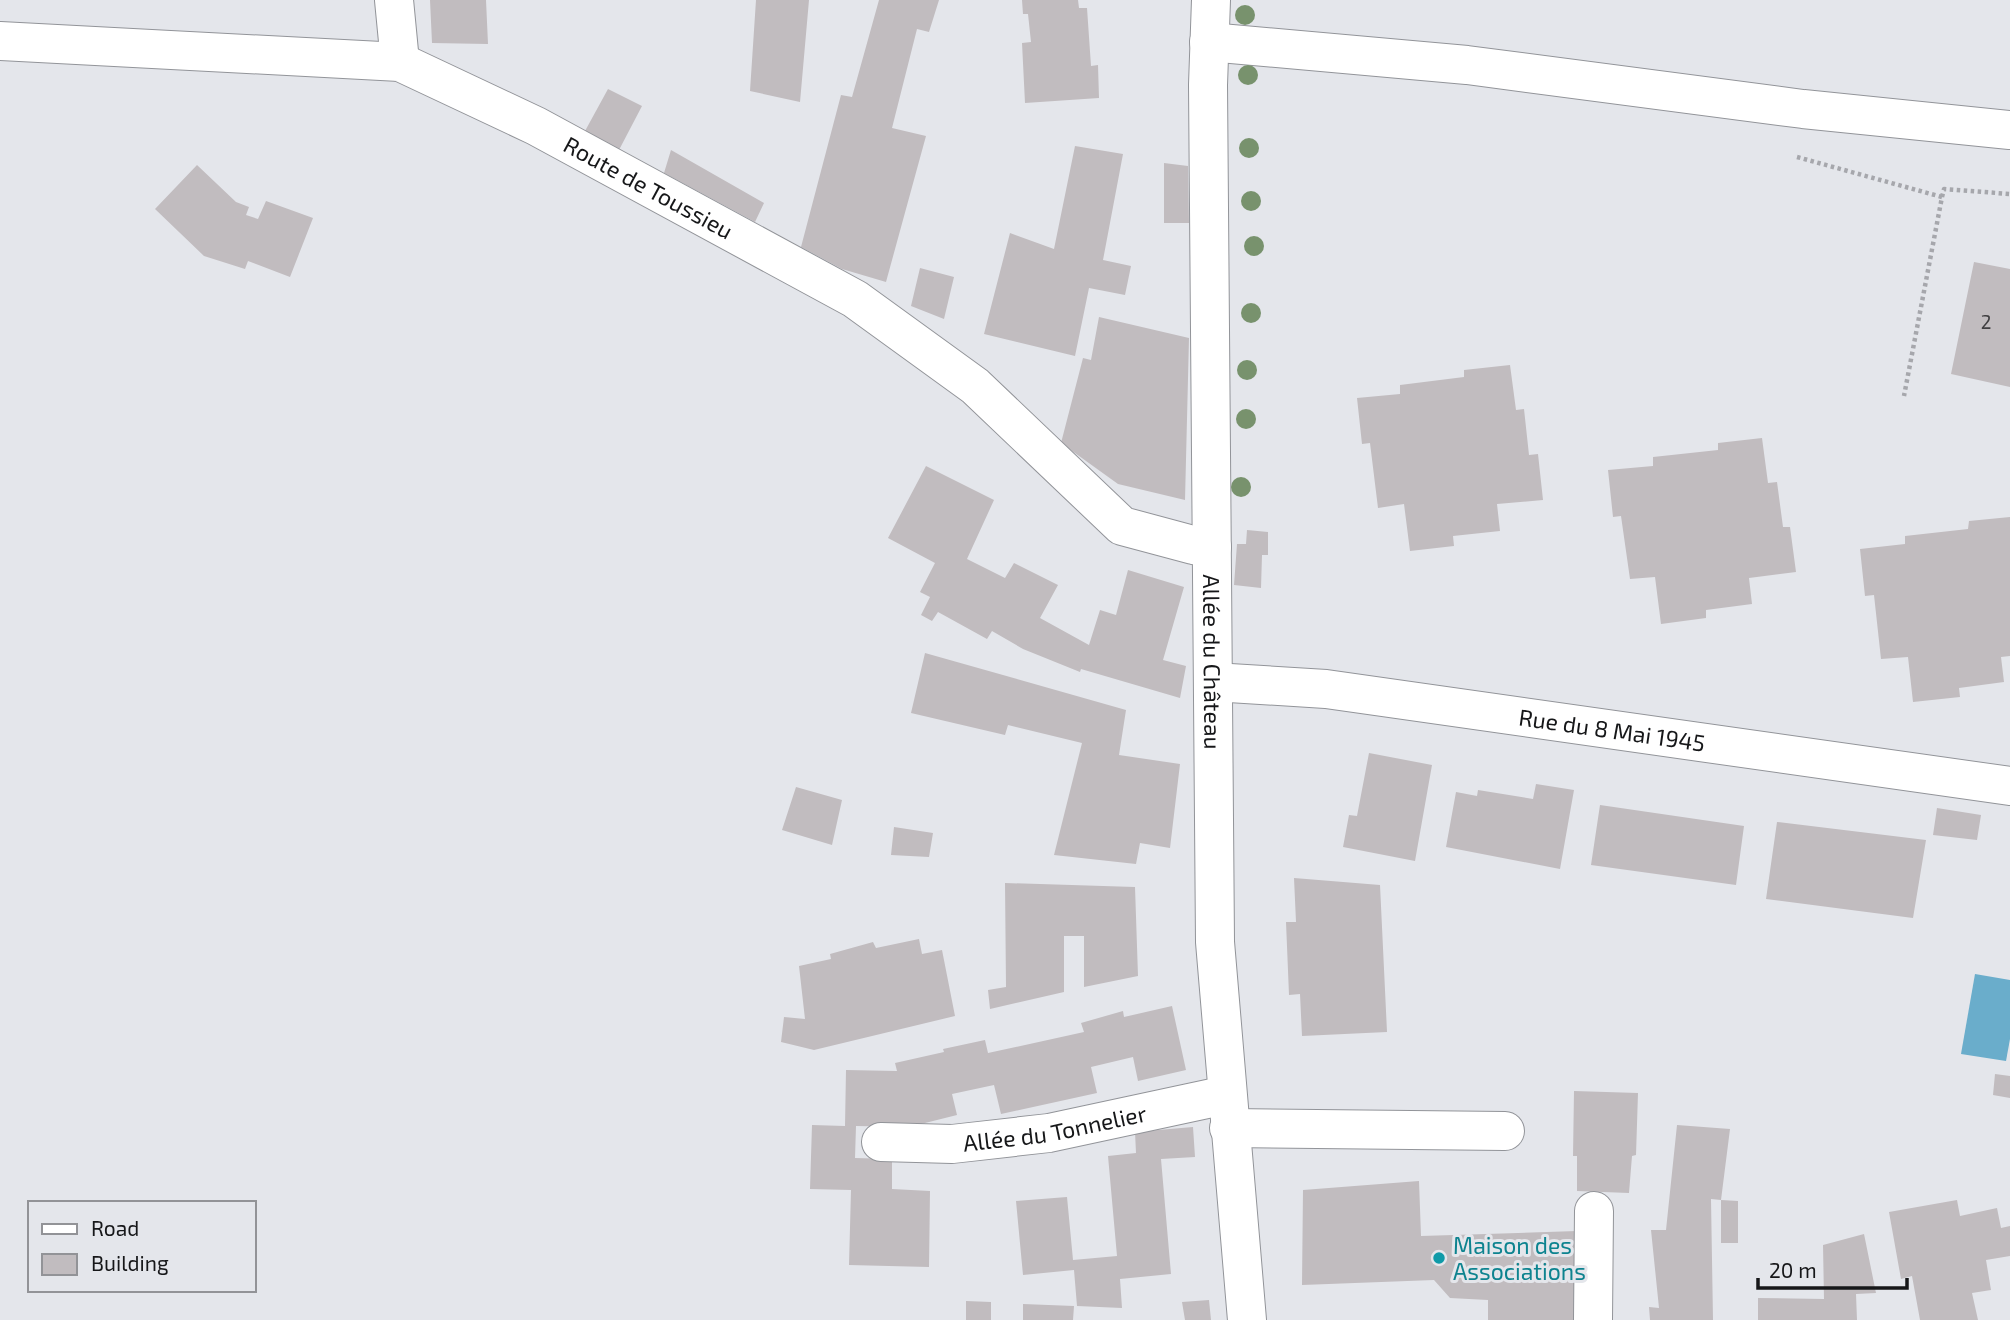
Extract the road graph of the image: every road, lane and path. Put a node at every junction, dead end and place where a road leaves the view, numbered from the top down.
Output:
1 (394, 0) edge
2 (1211, 0) edge
3 (0, 41) edge
4 (1209, 42) junction
5 (400, 62) junction
6 (2010, 130) edge
7 (1788, 155) dead end
8 (2010, 194) edge
9 (1942, 197) junction
10 (1904, 396) dead end
11 (1212, 547) junction
12 (1213, 682) junction
13 (2010, 786) edge
14 (1227, 1111) junction
15 (1505, 1131) dead end
16 (881, 1142) dead end
17 (1594, 1212) dead end
18 (1247, 1320) edge
19 (1593, 1320) edge

1 - 5 street
2 - 4 street, Allée du Château
3 - 5 street, Route de Toussieu
4 - 6 street
4 - 11 street, Allée du Château
5 - 11 street, Route de Toussieu
7 - 9 path
8 - 9 path
9 - 10 path
11 - 12 street, Allée du Château
12 - 13 street, Rue du 8 Mai 1945
12 - 14 street, Allée du Château
14 - 15 street, Allée du Tonnelier
14 - 16 street, Allée du Tonnelier
14 - 18 street, Allée du Château
17 - 19 street

